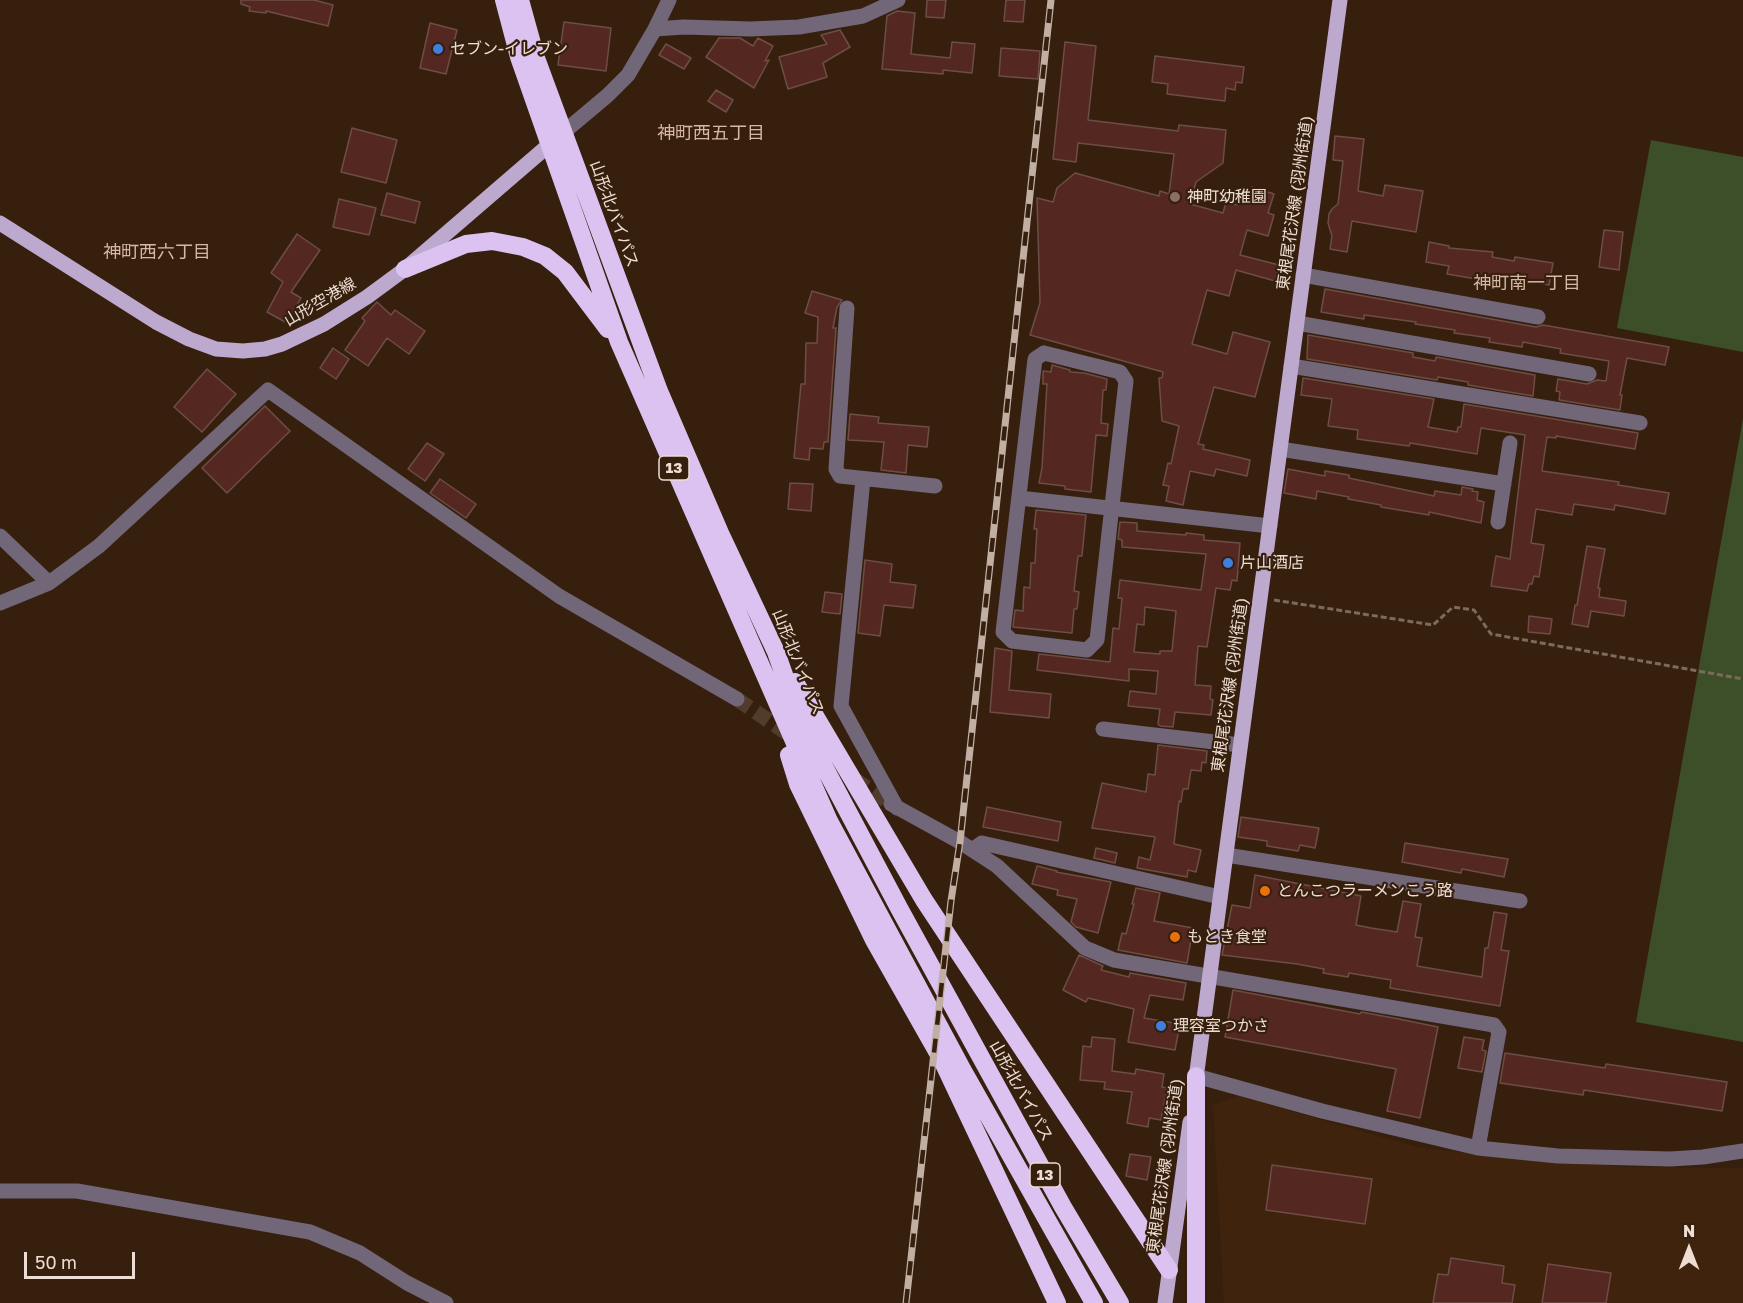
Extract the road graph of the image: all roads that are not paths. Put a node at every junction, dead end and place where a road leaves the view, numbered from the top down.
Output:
1 (504, 0) edge
2 (520, 0) edge
3 (669, 0) edge
4 (898, 0) edge
5 (1340, 0) edge
6 (655, 29) junction
7 (564, 132) junction
8 (550, 145) junction
9 (0, 223) edge
10 (405, 269) junction
11 (1303, 275) junction
12 (848, 308) dead end
13 (1538, 317) dead end
14 (1297, 323) junction
15 (619, 342) junction
16 (1291, 366) junction
17 (1589, 374) dead end
18 (1640, 423) dead end
19 (1510, 443) dead end
20 (1280, 449) junction
21 (863, 478) junction
22 (1504, 484) junction
23 (935, 486) dead end
24 (1020, 498) junction
25 (1112, 509) junction
26 (1498, 522) dead end
27 (1270, 526) junction
28 (0, 536) edge
29 (49, 583) junction
30 (0, 603) edge
31 (776, 652) junction
32 (758, 660) junction
33 (737, 699) tunnel mouth
34 (1104, 729) dead end
35 (1240, 745) junction
36 (972, 850) junction
37 (1226, 855) junction
38 (1220, 897) junction
39 (1520, 902) dead end
40 (1209, 976) junction
41 (1196, 1076) junction
42 (1478, 1148) junction
43 (1743, 1151) edge
44 (0, 1191) edge
45 (1169, 1269) junction
46 (446, 1303) edge
47 (1057, 1303) edge
48 (1094, 1303) edge
49 (1120, 1303) edge
50 (1165, 1303) edge
51 (1196, 1303) edge

1 - 8 highway, 山形北バイパス / 13
2 - 7 highway, 山形北バイパス / 13
3 - 6 street
4 - 6 street
5 - 11 main road, 東根尾花沢線 (羽州街道)
6 - 7 street
7 - 8 main road, 山形空港線
7 - 31 highway, 山形北バイパス / 13
8 - 10 main road, 山形空港線
8 - 15 highway, 山形北バイパス / 13
9 - 10 main road, 山形空港線
10 - 15 highway
11 - 13 street
11 - 14 main road, 東根尾花沢線 (羽州街道)
12 - 21 street
14 - 16 main road, 東根尾花沢線 (羽州街道)
14 - 17 street
15 - 32 highway, 山形北バイパス / 13
16 - 18 street
16 - 20 main road, 東根尾花沢線 (羽州街道)
19 - 22 street
20 - 22 street
20 - 27 main road, 東根尾花沢線 (羽州街道)
21 - 23 street
21 - 36 street
22 - 26 street
24 - 25 street
24 - 25 street
24 - 25 street
25 - 27 street
27 - 35 main road, 東根尾花沢線 (羽州街道)
28 - 29 street
29 - 30 street
29 - 33 street
31 - 45 highway
31 - 49 highway, 山形北バイパス / 13
32 - 47 highway
32 - 48 highway, 山形北バイパス / 13
34 - 35 street
35 - 37 main road, 東根尾花沢線 (羽州街道)
36 - 38 street
36 - 40 street
37 - 38 main road, 東根尾花沢線 (羽州街道)
37 - 39 street
38 - 40 main road, 東根尾花沢線 (羽州街道)
40 - 41 main road, 東根尾花沢線 (羽州街道)
40 - 42 street
41 - 42 street
41 - 45 main road, 東根尾花沢線 (羽州街道)
41 - 51 highway
42 - 43 street
44 - 46 street
45 - 50 main road, 東根尾花沢線 (羽州街道)

